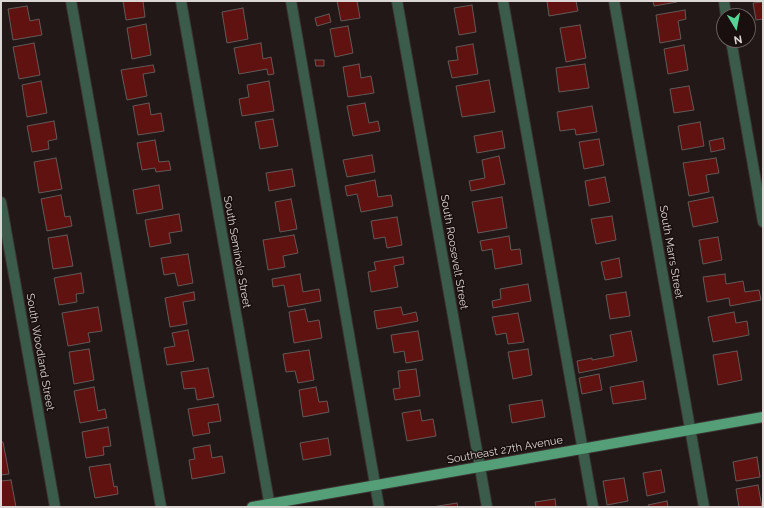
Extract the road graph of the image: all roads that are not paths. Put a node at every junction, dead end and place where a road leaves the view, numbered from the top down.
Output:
1 (71, 1) edge
2 (181, 1) edge
3 (291, 1) edge
4 (397, 1) edge
5 (503, 1) edge
6 (614, 1) edge
7 (731, 48) edge
8 (1, 202) edge
9 (763, 222) edge
10 (763, 417) edge
11 (690, 430) junction
12 (583, 448) junction
13 (480, 467) junction
14 (376, 485) junction
15 (269, 505) edge
16 (55, 507) edge
17 (161, 507) edge
18 (252, 507) edge
19 (380, 507) edge
20 (487, 507) edge
21 (593, 507) edge
22 (704, 507) edge

1 - 17 street
2 - 15 street, South Seminole Street
3 - 14 street
4 - 13 street, South Roosevelt Street
5 - 12 street
6 - 11 street, South Marrs Street
7 - 9 street
8 - 16 street, South Woodland Street
10 - 11 main road, Southeast 27th Avenue
11 - 12 main road, Southeast 27th Avenue
11 - 22 street, South Marrs Street
12 - 13 main road, Southeast 27th Avenue
12 - 21 street
13 - 14 main road, Southeast 27th Avenue
13 - 20 street, South Roosevelt Street
14 - 15 main road, Southeast 27th Avenue
14 - 19 street
15 - 18 main road, Southeast 27th Avenue

